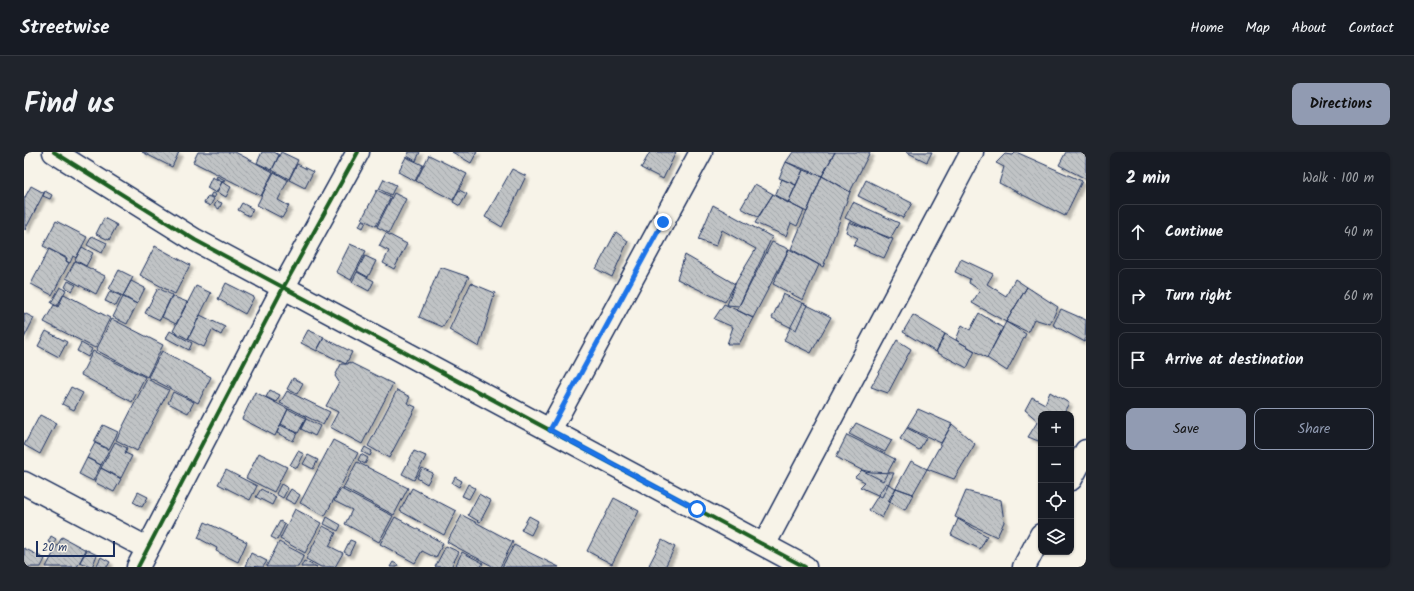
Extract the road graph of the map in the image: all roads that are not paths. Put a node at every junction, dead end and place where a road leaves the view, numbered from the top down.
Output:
1 (54, 152) edge
2 (358, 152) edge
3 (701, 152) edge
4 (972, 152) edge
5 (283, 288) junction
6 (550, 430) junction
7 (1086, 451) edge
8 (1074, 473) edge
9 (24, 483) edge
10 (1038, 541) edge
11 (764, 545) junction
12 (143, 558) edge
13 (805, 567) edge
14 (1024, 567) edge

1 - 5 street
2 - 5 street
3 - 6 street
4 - 11 street
5 - 6 street
5 - 12 street
6 - 11 street
7 - 8 street
9 - 12 street
10 - 14 street
11 - 13 street

